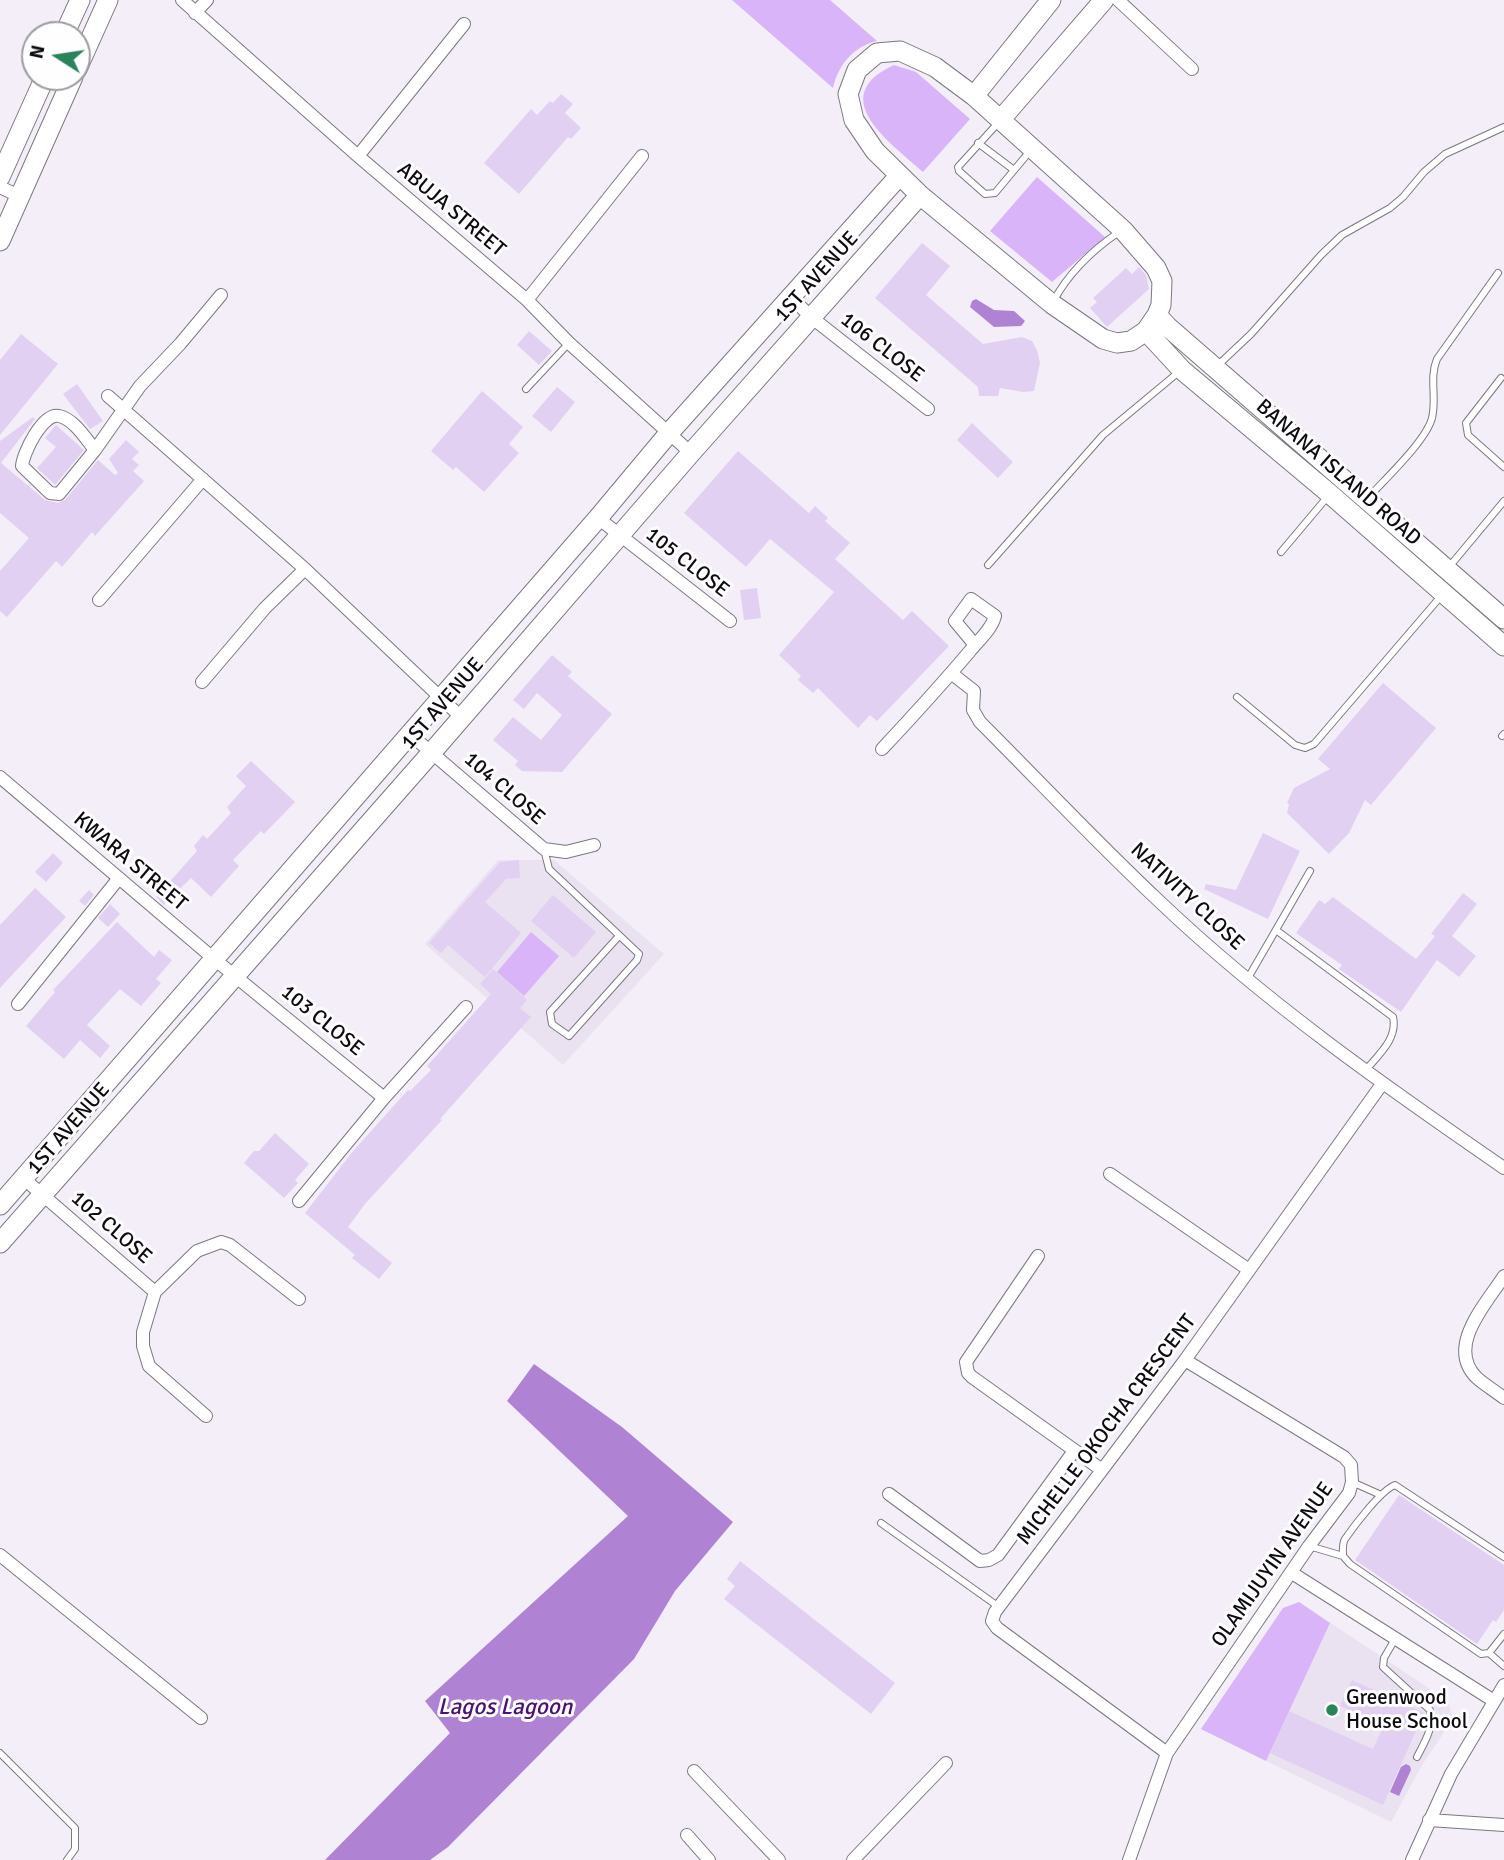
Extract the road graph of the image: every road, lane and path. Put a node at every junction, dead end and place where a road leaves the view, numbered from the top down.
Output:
1 (80, 0) edge
2 (108, 0) edge
3 (182, 0) edge
4 (207, 0) edge
5 (1051, 0) edge
6 (1104, 0) edge
7 (1118, 0) edge
8 (195, 13) junction
9 (70, 21) edge
10 (464, 24) dead end
11 (91, 38) edge
12 (1192, 69) dead end
13 (39, 91) edge
14 (67, 91) edge
15 (974, 96) junction
16 (1002, 118) junction
17 (1504, 127) edge
18 (978, 143) junction
19 (1034, 147) junction
20 (358, 156) junction
21 (642, 156) dead end
22 (1014, 170) junction
23 (899, 176) junction
24 (0, 177) edge
25 (0, 187) edge
26 (920, 195) junction
27 (19, 196) junction
28 (1123, 229) junction
29 (0, 242) edge
30 (1498, 273) dead end
31 (221, 295) dead end
32 (791, 297) junction
33 (527, 300) junction
34 (1052, 304) junction
35 (1157, 315) junction
36 (811, 317) junction
37 (1146, 331) junction
38 (569, 343) junction
39 (1214, 368) junction
40 (1182, 370) junction
41 (1501, 378) dead end
42 (526, 389) dead end
43 (108, 396) dead end
44 (122, 409) junction
45 (928, 410) dead end
46 (669, 433) junction
47 (95, 450) junction
48 (691, 453) junction
49 (1504, 467) edge
50 (203, 479) junction
51 (1330, 494) junction
52 (1367, 500) junction
53 (1504, 501) edge
54 (598, 518) junction
55 (621, 535) junction
56 (1281, 552) dead end
57 (988, 565) dead end
58 (305, 569) junction
59 (1448, 569) junction
60 (1443, 593) junction
61 (99, 600) dead end
62 (1504, 619) edge
63 (730, 621) dead end
64 (975, 645) dead end
65 (1504, 646) edge
66 (951, 673) junction
67 (202, 682) dead end
68 (1237, 697) dead end
69 (441, 699) junction
70 (461, 717) junction
71 (411, 735) junction
72 (882, 749) dead end
73 (432, 752) junction
74 (0, 777) edge
75 (594, 845) dead end
76 (544, 849) junction
77 (1310, 872) dead end
78 (119, 878) junction
79 (1276, 930) junction
80 (619, 936) junction
81 (213, 958) junction
82 (235, 975) junction
83 (1248, 978) junction
84 (18, 1004) dead end
85 (466, 1007) dead end
86 (1365, 1071) junction
87 (1382, 1084) junction
88 (384, 1098) junction
89 (1504, 1168) edge
90 (1110, 1174) dead end
91 (23, 1178) junction
92 (42, 1194) junction
93 (299, 1201) dead end
94 (0, 1205) edge
95 (0, 1243) edge
96 (1038, 1256) dead end
97 (1249, 1270) junction
98 (1504, 1276) edge
99 (155, 1292) junction
100 (299, 1299) dead end
101 (1185, 1360) junction
102 (1504, 1398) edge
103 (206, 1416) dead end
104 (1074, 1451) junction
105 (1102, 1470) junction
106 (1352, 1482) junction
107 (889, 1494) dead end
108 (1381, 1495) junction
109 (881, 1523) dead end
110 (1309, 1546) junction
111 (0, 1555) edge
112 (1343, 1556) junction
113 (1504, 1557) edge
114 (1292, 1573) junction
115 (999, 1607) junction
116 (1504, 1634) edge
117 (1395, 1639) junction
118 (1489, 1653) junction
119 (1504, 1667) edge
120 (1504, 1685) edge
121 (1494, 1701) junction
122 (201, 1718) dead end
123 (0, 1753) edge
124 (1167, 1753) junction
125 (1417, 1757) dead end
126 (946, 1763) dead end
127 (694, 1771) dead end
128 (1429, 1820) junction
129 (1504, 1825) edge
130 (687, 1835) dead end
131 (68, 1860) edge
132 (709, 1860) edge
133 (779, 1860) edge
134 (853, 1860) edge
135 (1129, 1860) edge
136 (1412, 1860) edge

1 - 9 street
2 - 11 street
3 - 8 street, ABUJA STREET
4 - 8 street
5 - 15 street
6 - 16 street
7 - 12 street
8 - 20 street, ABUJA STREET
10 - 20 street
13 - 24 street
14 - 27 street
15 - 16 street
15 - 23 street
16 - 18 lane
16 - 19 street
17 - 39 lane
18 - 22 lane
18 - 22 lane
19 - 22 lane
19 - 28 street
20 - 33 street, ABUJA STREET
21 - 33 street
23 - 26 street
23 - 32 street, 1ST AVENUE
25 - 27 street
26 - 34 street
26 - 36 street, 1ST AVENUE
27 - 29 street
28 - 34 lane
28 - 35 street
30 - 52 lane
31 - 44 street
32 - 36 street, 106 CLOSE
32 - 46 street, 1ST AVENUE
33 - 38 street, ABUJA STREET
34 - 37 street
35 - 37 street
35 - 39 street, BANANA ISLAND ROAD
36 - 45 street, 106 CLOSE
36 - 48 street, 1ST AVENUE
37 - 40 street, BANANA ISLAND ROAD
38 - 42 lane
38 - 46 street, ABUJA STREET
39 - 52 street, BANANA ISLAND ROAD
40 - 51 street, BANANA ISLAND ROAD
40 - 57 lane
41 - 49 lane
43 - 44 street
44 - 47 street
44 - 50 street
46 - 48 street, ABUJA STREET
46 - 54 street, 1ST AVENUE
47 - 47 street
48 - 55 street, 1ST AVENUE
50 - 58 street
50 - 61 street
51 - 56 lane
51 - 60 street, BANANA ISLAND ROAD
52 - 59 street, BANANA ISLAND ROAD
53 - 59 lane
54 - 55 street, 105 CLOSE
54 - 69 street, 1ST AVENUE
55 - 63 street, 105 CLOSE
55 - 70 street, 1ST AVENUE
58 - 67 street
58 - 69 street
59 - 62 street, BANANA ISLAND ROAD
60 - 65 street, BANANA ISLAND ROAD
60 - 68 lane
64 - 66 street
66 - 72 street
66 - 83 street, NATIVITY CLOSE
69 - 70 street
69 - 71 street, 1ST AVENUE
70 - 73 street, 1ST AVENUE
71 - 73 street, 104 CLOSE
71 - 81 street, 1ST AVENUE
73 - 76 street, 104 CLOSE
73 - 82 street, 1ST AVENUE
74 - 78 street, KWARA STREET
75 - 76 street, 104 CLOSE
76 - 80 lane
77 - 79 lane
78 - 81 street, KWARA STREET
78 - 84 street
79 - 83 lane
79 - 86 lane
80 - 80 lane
81 - 82 street, KWARA STREET
81 - 91 street, 1ST AVENUE
82 - 88 street, 103 CLOSE
82 - 92 street, 1ST AVENUE
83 - 86 street, NATIVITY CLOSE
85 - 88 street
86 - 87 street, NATIVITY CLOSE
87 - 89 street, NATIVITY CLOSE
87 - 97 street, MICHELLE OKOCHA CRESCENT
88 - 93 street
90 - 97 street
91 - 92 street, 102 CLOSE
91 - 94 street, 1ST AVENUE
92 - 95 street, 1ST AVENUE
92 - 99 street, 102 CLOSE
96 - 104 street
97 - 101 street, MICHELLE OKOCHA CRESCENT
98 - 102 street
99 - 100 street
99 - 103 street
101 - 105 street, MICHELLE OKOCHA CRESCENT
101 - 106 street, OLAMIJUYIN AVENUE
104 - 105 street
104 - 107 street
105 - 115 street, MICHELLE OKOCHA CRESCENT
106 - 108 lane
106 - 110 street, OLAMIJUYIN AVENUE
108 - 112 lane
108 - 113 lane
109 - 115 lane
110 - 112 lane
110 - 114 street, OLAMIJUYIN AVENUE
111 - 122 street
112 - 118 lane
114 - 117 street
114 - 124 street, OLAMIJUYIN AVENUE
115 - 124 street
116 - 118 lane
117 - 121 street
117 - 125 lane
118 - 119 lane
120 - 121 street
121 - 128 street
123 - 131 lane
124 - 135 street, OLAMIJUYIN AVENUE
126 - 134 street
127 - 133 street
128 - 129 street
128 - 136 street
130 - 132 street

